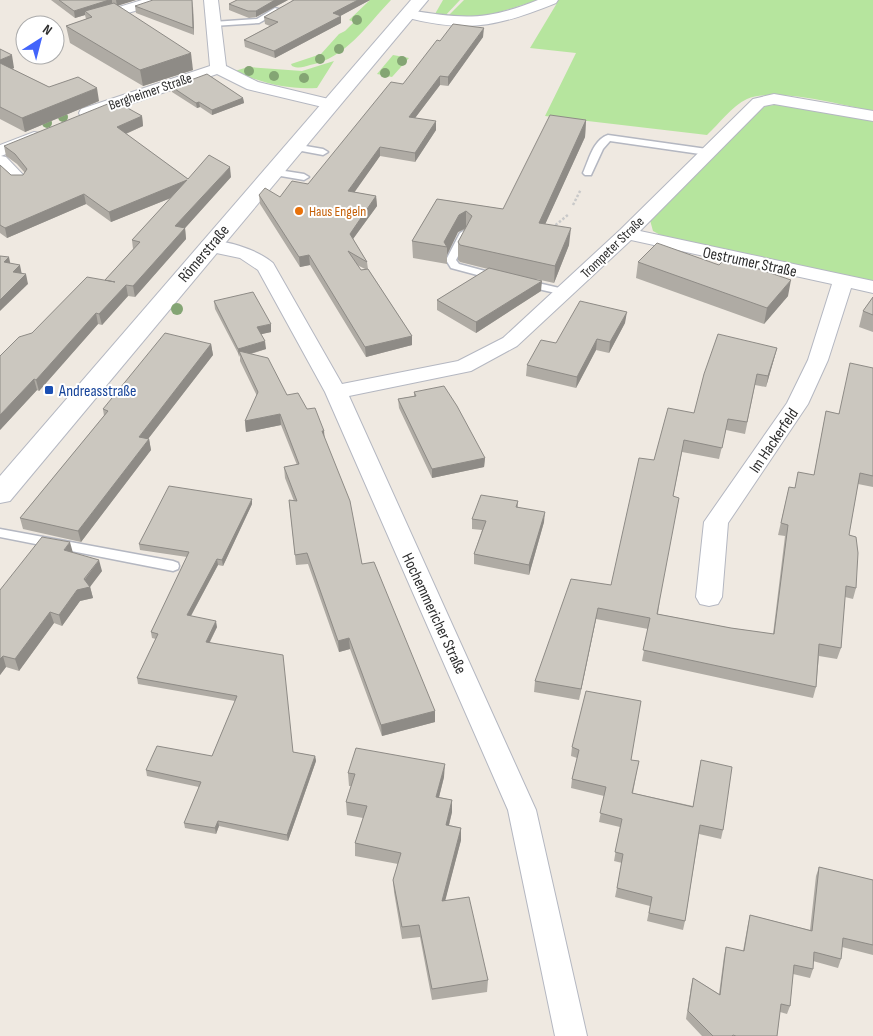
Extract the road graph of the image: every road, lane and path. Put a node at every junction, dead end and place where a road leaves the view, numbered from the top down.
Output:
1 (157, 0) edge
2 (211, 0) edge
3 (551, 0) edge
4 (284, 7) edge
5 (414, 7) edge
6 (80, 24) edge
7 (214, 24) junction
8 (218, 68) junction
9 (331, 104) junction
10 (873, 116) edge
11 (71, 121) edge
12 (46, 132) edge
13 (294, 147) junction
14 (0, 150) edge
15 (323, 152) dead end
16 (707, 152) junction
17 (0, 161) edge
18 (272, 172) junction
19 (588, 173) dead end
20 (304, 177) dead end
21 (19, 180) edge
22 (583, 184) dead end
23 (573, 205) dead end
24 (569, 214) dead end
25 (549, 230) edge
26 (464, 234) edge
27 (626, 234) junction
28 (209, 246) junction
29 (843, 281) junction
30 (873, 287) edge
31 (564, 292) junction
32 (336, 392) junction
33 (0, 494) edge
34 (0, 533) edge
35 (173, 566) dead end
36 (709, 597) dead end
37 (571, 1036) edge

1 - 6 street
2 - 7 street
3 - 5 street, Römerstraße
4 - 7 lane
5 - 9 street, Römerstraße
7 - 8 street
8 - 9 street
8 - 11 street, Bergheimer Straße
9 - 13 street, Römerstraße
10 - 16 street, Trompeter Straße
12 - 14 street
13 - 15 lane
13 - 18 street, Römerstraße
16 - 19 lane
16 - 27 street, Trompeter Straße
17 - 21 street
18 - 20 lane
18 - 28 street, Römerstraße
22 - 23 path
24 - 25 path
26 - 31 lane
27 - 29 street, Oestrumer Straße
27 - 31 street, Trompeter Straße
28 - 32 street, Hochemmericher Straße
28 - 33 street, Römerstraße
29 - 30 street, Oestrumer Straße
29 - 36 street, Im Hackerfeld
31 - 32 street, Trompeter Straße
32 - 37 street, Hochemmericher Straße
34 - 35 lane

